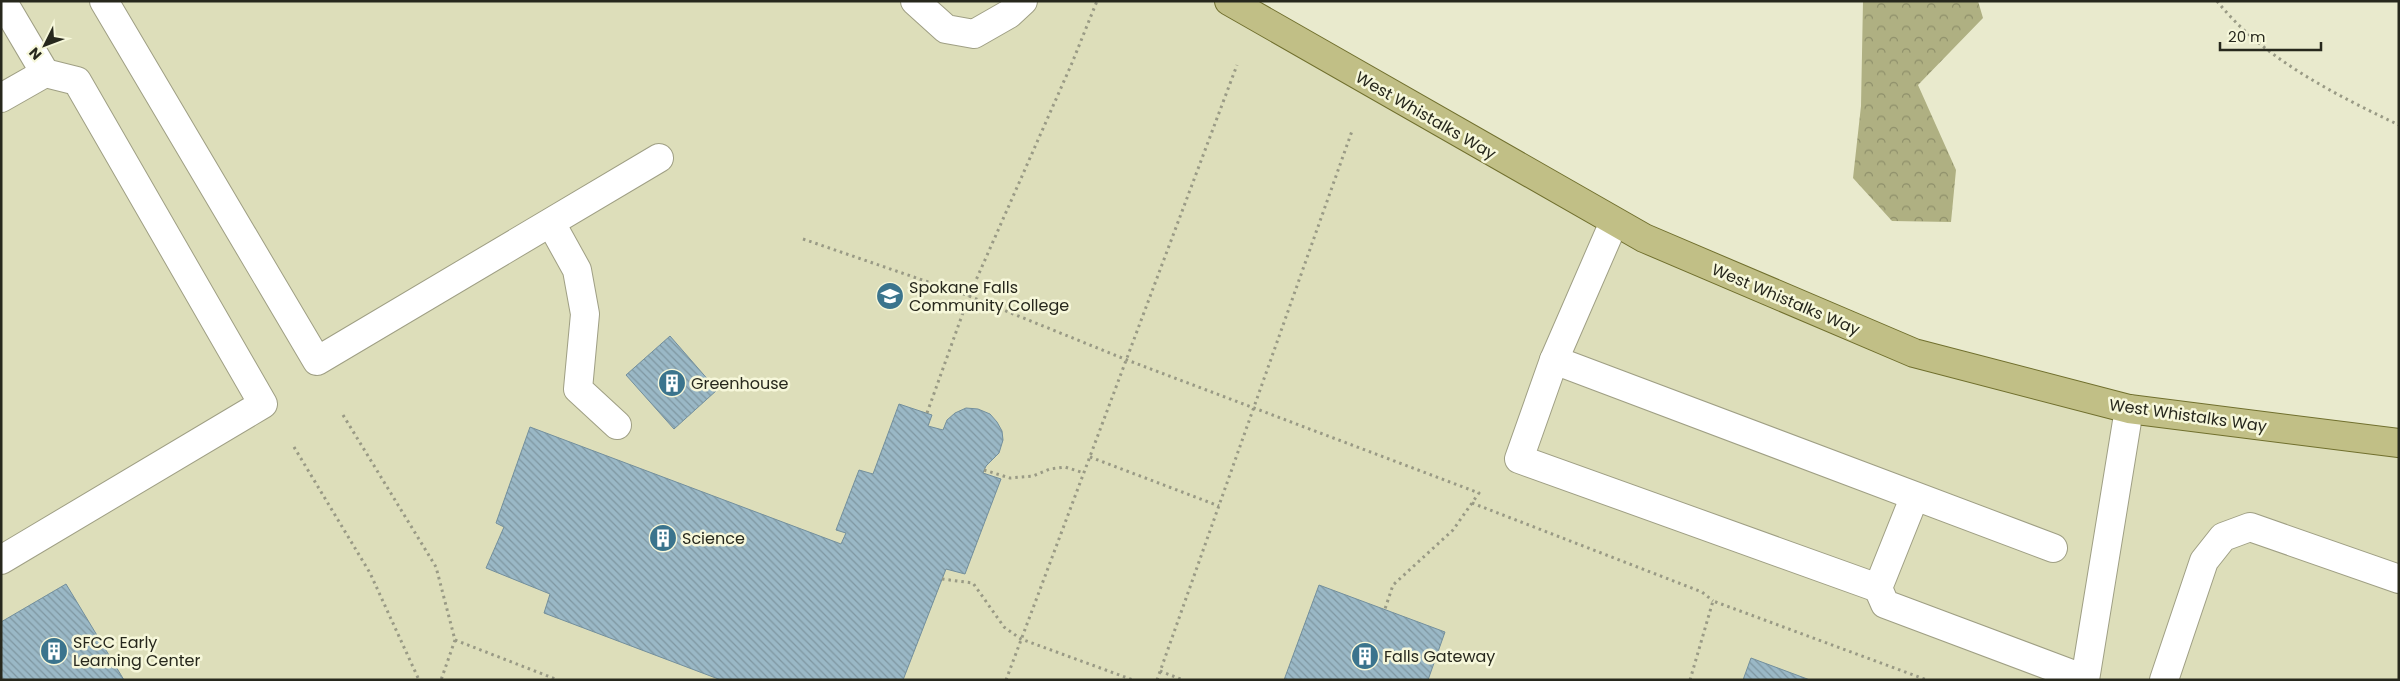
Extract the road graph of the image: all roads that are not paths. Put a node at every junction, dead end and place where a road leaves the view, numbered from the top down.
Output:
1 (104, 1) edge
2 (914, 1) edge
3 (1023, 1) edge
4 (1229, 1) edge
5 (7, 6) edge
6 (44, 73) junction
7 (1, 98) edge
8 (659, 158) dead end
9 (1614, 222) junction
10 (551, 223) junction
11 (1554, 360) junction
12 (2129, 409) junction
13 (617, 425) dead end
14 (2399, 443) edge
15 (1914, 498) junction
16 (2053, 548) dead end
17 (1, 560) edge
18 (2399, 578) edge
19 (1878, 588) junction
20 (2085, 680) edge
21 (2164, 680) edge

1 - 10 street
2 - 3 street
4 - 9 main road, West Whistalks Way
5 - 6 street
6 - 7 street
6 - 17 street
8 - 10 street
9 - 11 street
9 - 12 main road, West Whistalks Way
10 - 13 street
11 - 15 street
11 - 19 street
12 - 14 main road, West Whistalks Way
12 - 20 street
15 - 16 street
15 - 19 street
18 - 21 street
19 - 20 street

